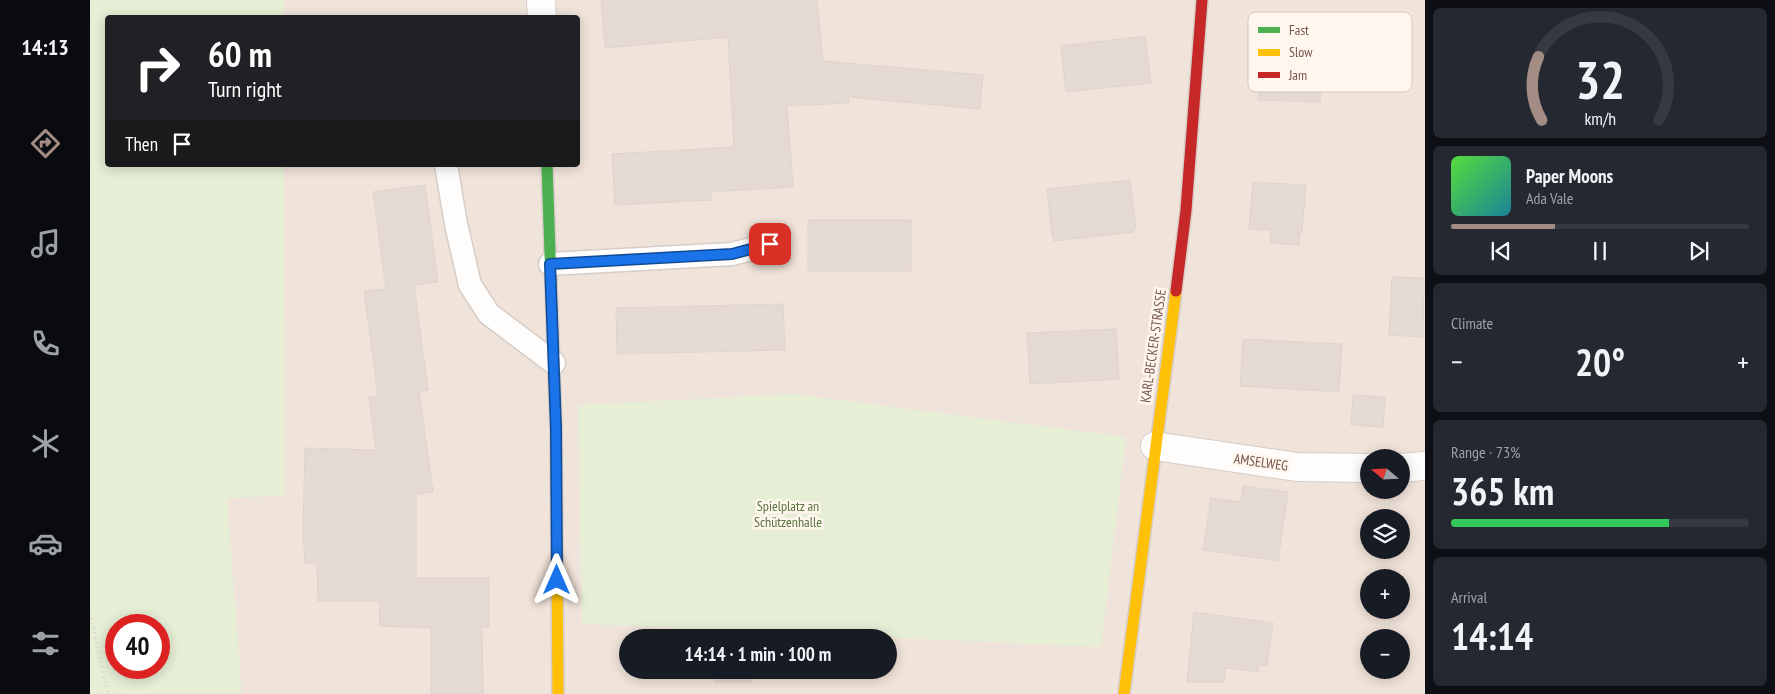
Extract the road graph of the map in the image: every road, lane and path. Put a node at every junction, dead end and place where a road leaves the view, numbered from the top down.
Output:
1 (541, 0) edge
2 (1202, 0) edge
3 (542, 15) edge
4 (446, 167) edge
5 (547, 167) edge
6 (770, 244) dead end
7 (550, 264) junction
8 (554, 362) junction
9 (1155, 446) junction
10 (1425, 466) edge
11 (1410, 467) edge
12 (1360, 468) edge
13 (90, 613) edge
14 (108, 694) edge
15 (558, 694) edge
16 (1124, 694) edge

1 - 3 street
2 - 9 street, KARL-BECKER-STRASSE
4 - 8 lane
5 - 7 street
6 - 7 lane
7 - 8 street
8 - 15 street
9 - 12 street, AMSELWEG
9 - 16 street, KARL-BECKER-STRASSE
10 - 11 street
13 - 14 path

